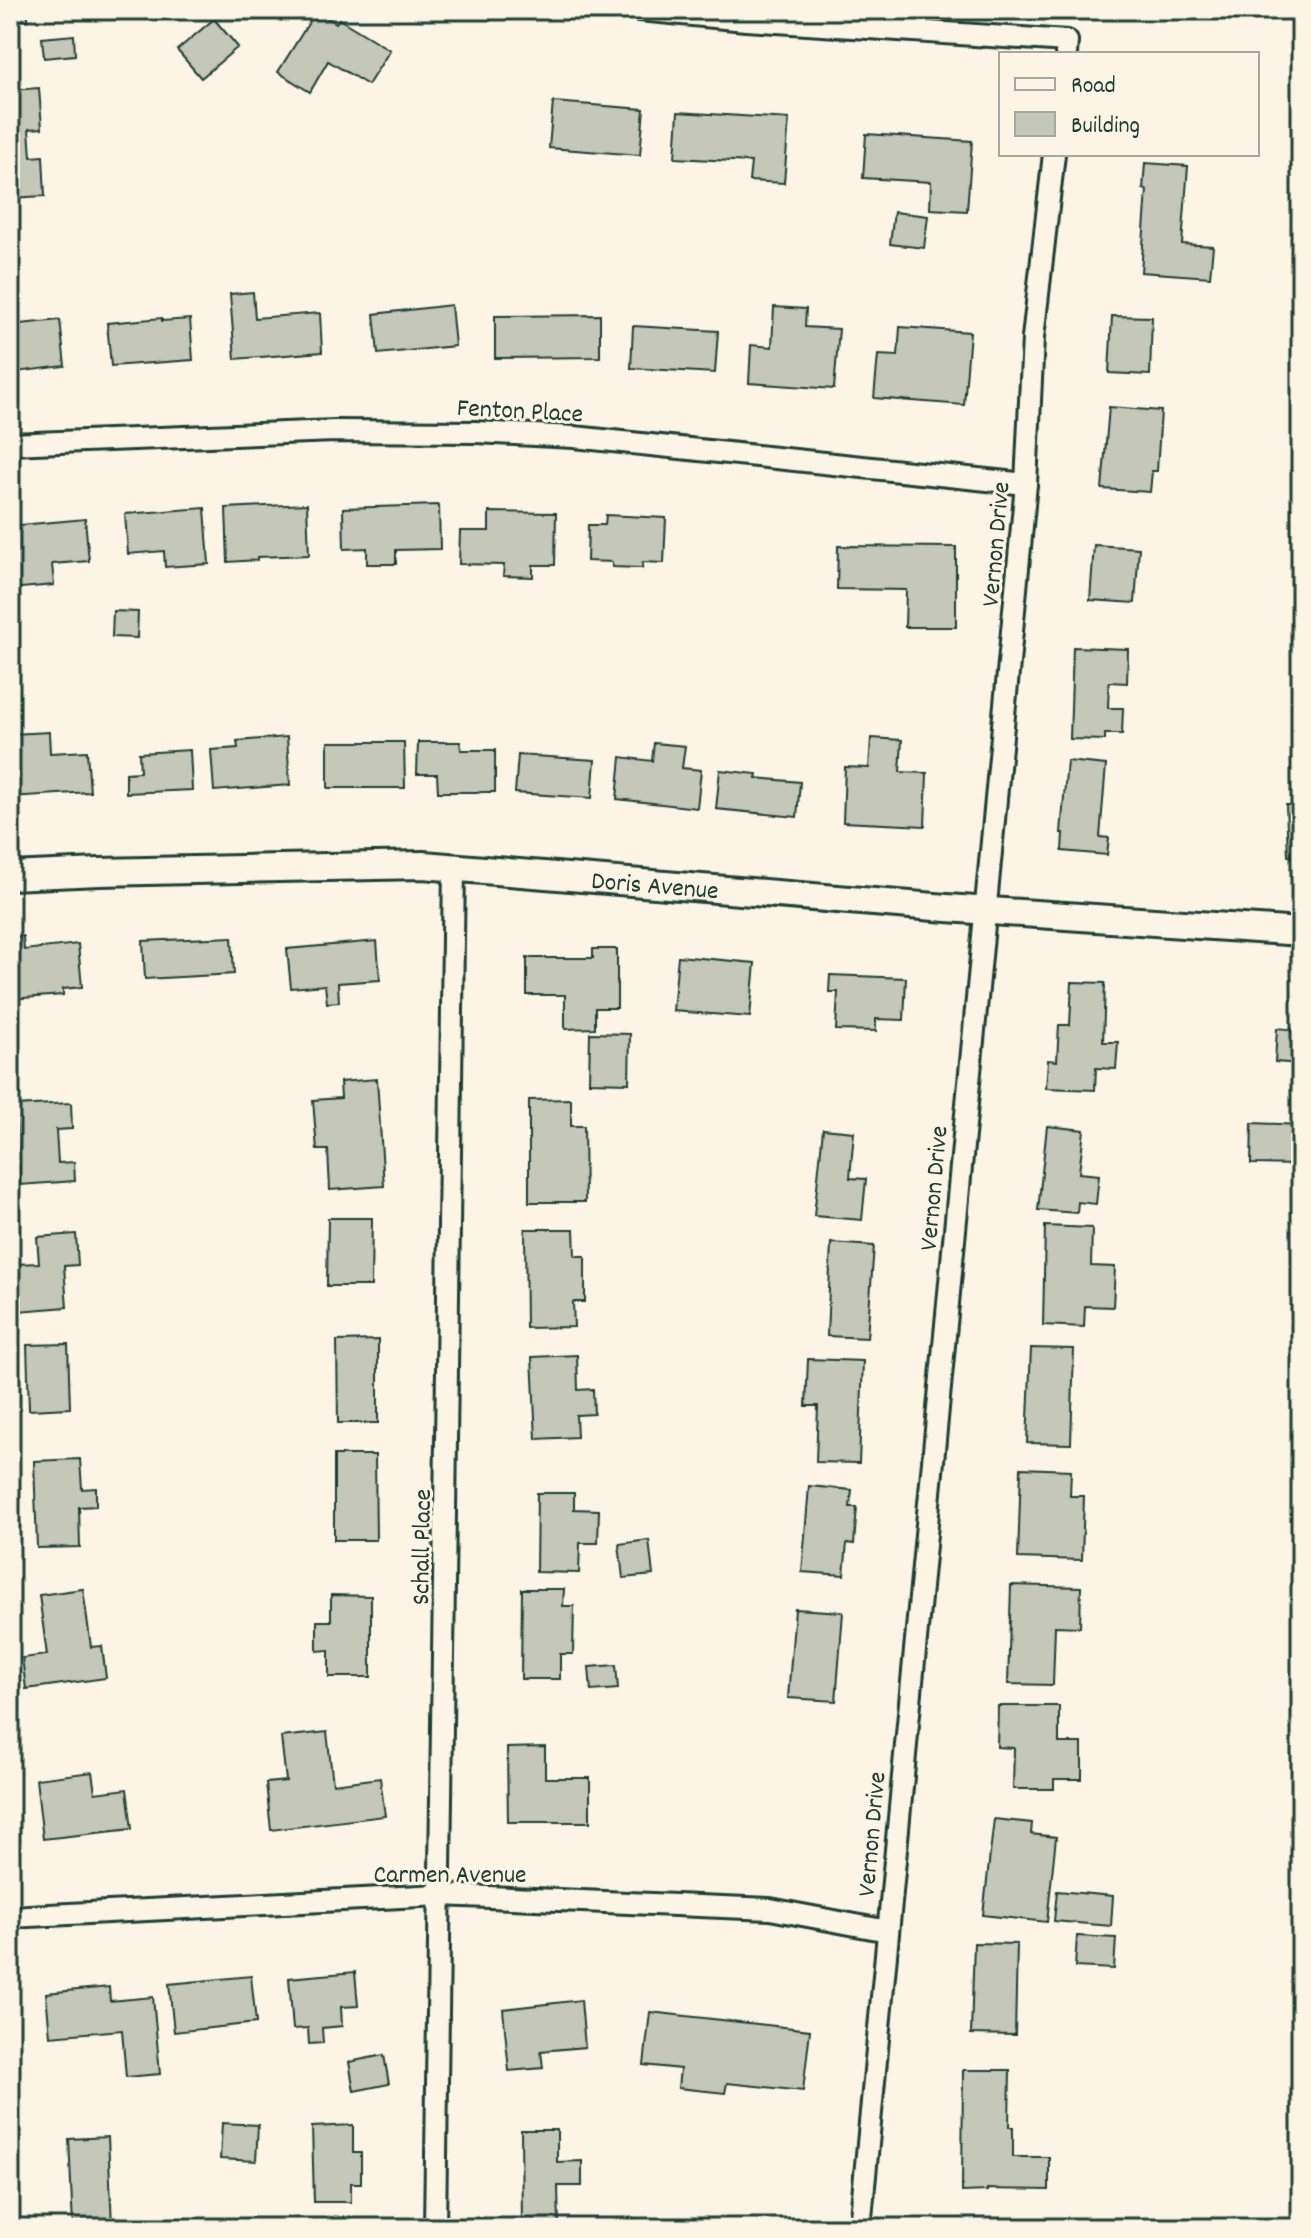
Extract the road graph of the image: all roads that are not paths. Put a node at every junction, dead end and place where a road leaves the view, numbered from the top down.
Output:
1 (639, 10) edge
2 (1067, 47) edge
3 (1054, 156) edge
4 (10, 444) edge
5 (1026, 484) junction
6 (454, 867) junction
7 (10, 876) edge
8 (985, 911) junction
9 (1301, 932) edge
10 (440, 1895) junction
11 (10, 1917) edge
12 (888, 1931) junction
13 (435, 2228) edge
14 (860, 2228) edge

1 - 2 street
3 - 5 street, Vernon Drive
4 - 5 street, Fenton Place
5 - 8 street, Vernon Drive
6 - 7 street, Doris Avenue
6 - 8 street, Doris Avenue
6 - 10 street, Schall Place
8 - 9 street, Doris Avenue
8 - 12 street, Vernon Drive
10 - 11 street, Carmen Avenue
10 - 12 street, Carmen Avenue
10 - 13 street, Schall Place
12 - 14 street, Vernon Drive

